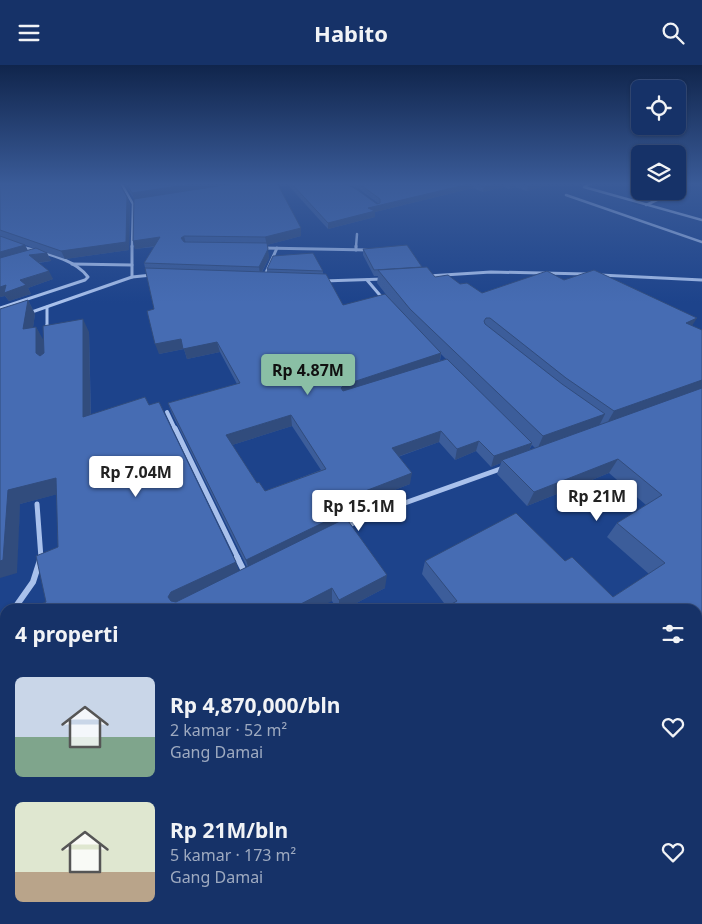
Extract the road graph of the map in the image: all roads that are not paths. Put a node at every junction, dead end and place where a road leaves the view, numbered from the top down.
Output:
1 (133, 223) edge
2 (647, 223) edge
3 (357, 234) dead end
4 (702, 242) edge
5 (16, 245) edge
6 (259, 247) edge
7 (277, 248) junction
8 (356, 250) junction
9 (376, 250) edge
10 (41, 253) junction
11 (32, 255) edge
12 (71, 264) junction
13 (132, 265) junction
14 (155, 275) edge
15 (425, 276) edge
16 (132, 277) junction
17 (273, 278) edge
18 (392, 279) edge
19 (702, 279) edge
20 (367, 280) junction
21 (321, 281) edge
22 (47, 307) junction
23 (390, 307) edge
24 (0, 309) edge
25 (28, 313) edge
26 (47, 337) edge
27 (167, 412) edge
28 (510, 465) edge
29 (37, 504) dead end
30 (336, 532) edge
31 (255, 571) edge
32 (246, 575) junction
33 (238, 579) edge
34 (18, 604) edge

1 - 13 street
2 - 4 street
3 - 8 street
5 - 10 street
6 - 7 street
7 - 8 street
7 - 17 street
8 - 9 street
10 - 11 street
10 - 12 street
12 - 13 street
12 - 24 street
13 - 16 street
14 - 16 street
15 - 19 street
16 - 22 street
18 - 20 street
20 - 21 street
20 - 23 street
22 - 25 street
22 - 26 street
27 - 32 street
28 - 30 street
29 - 34 street
31 - 32 street
32 - 33 street

